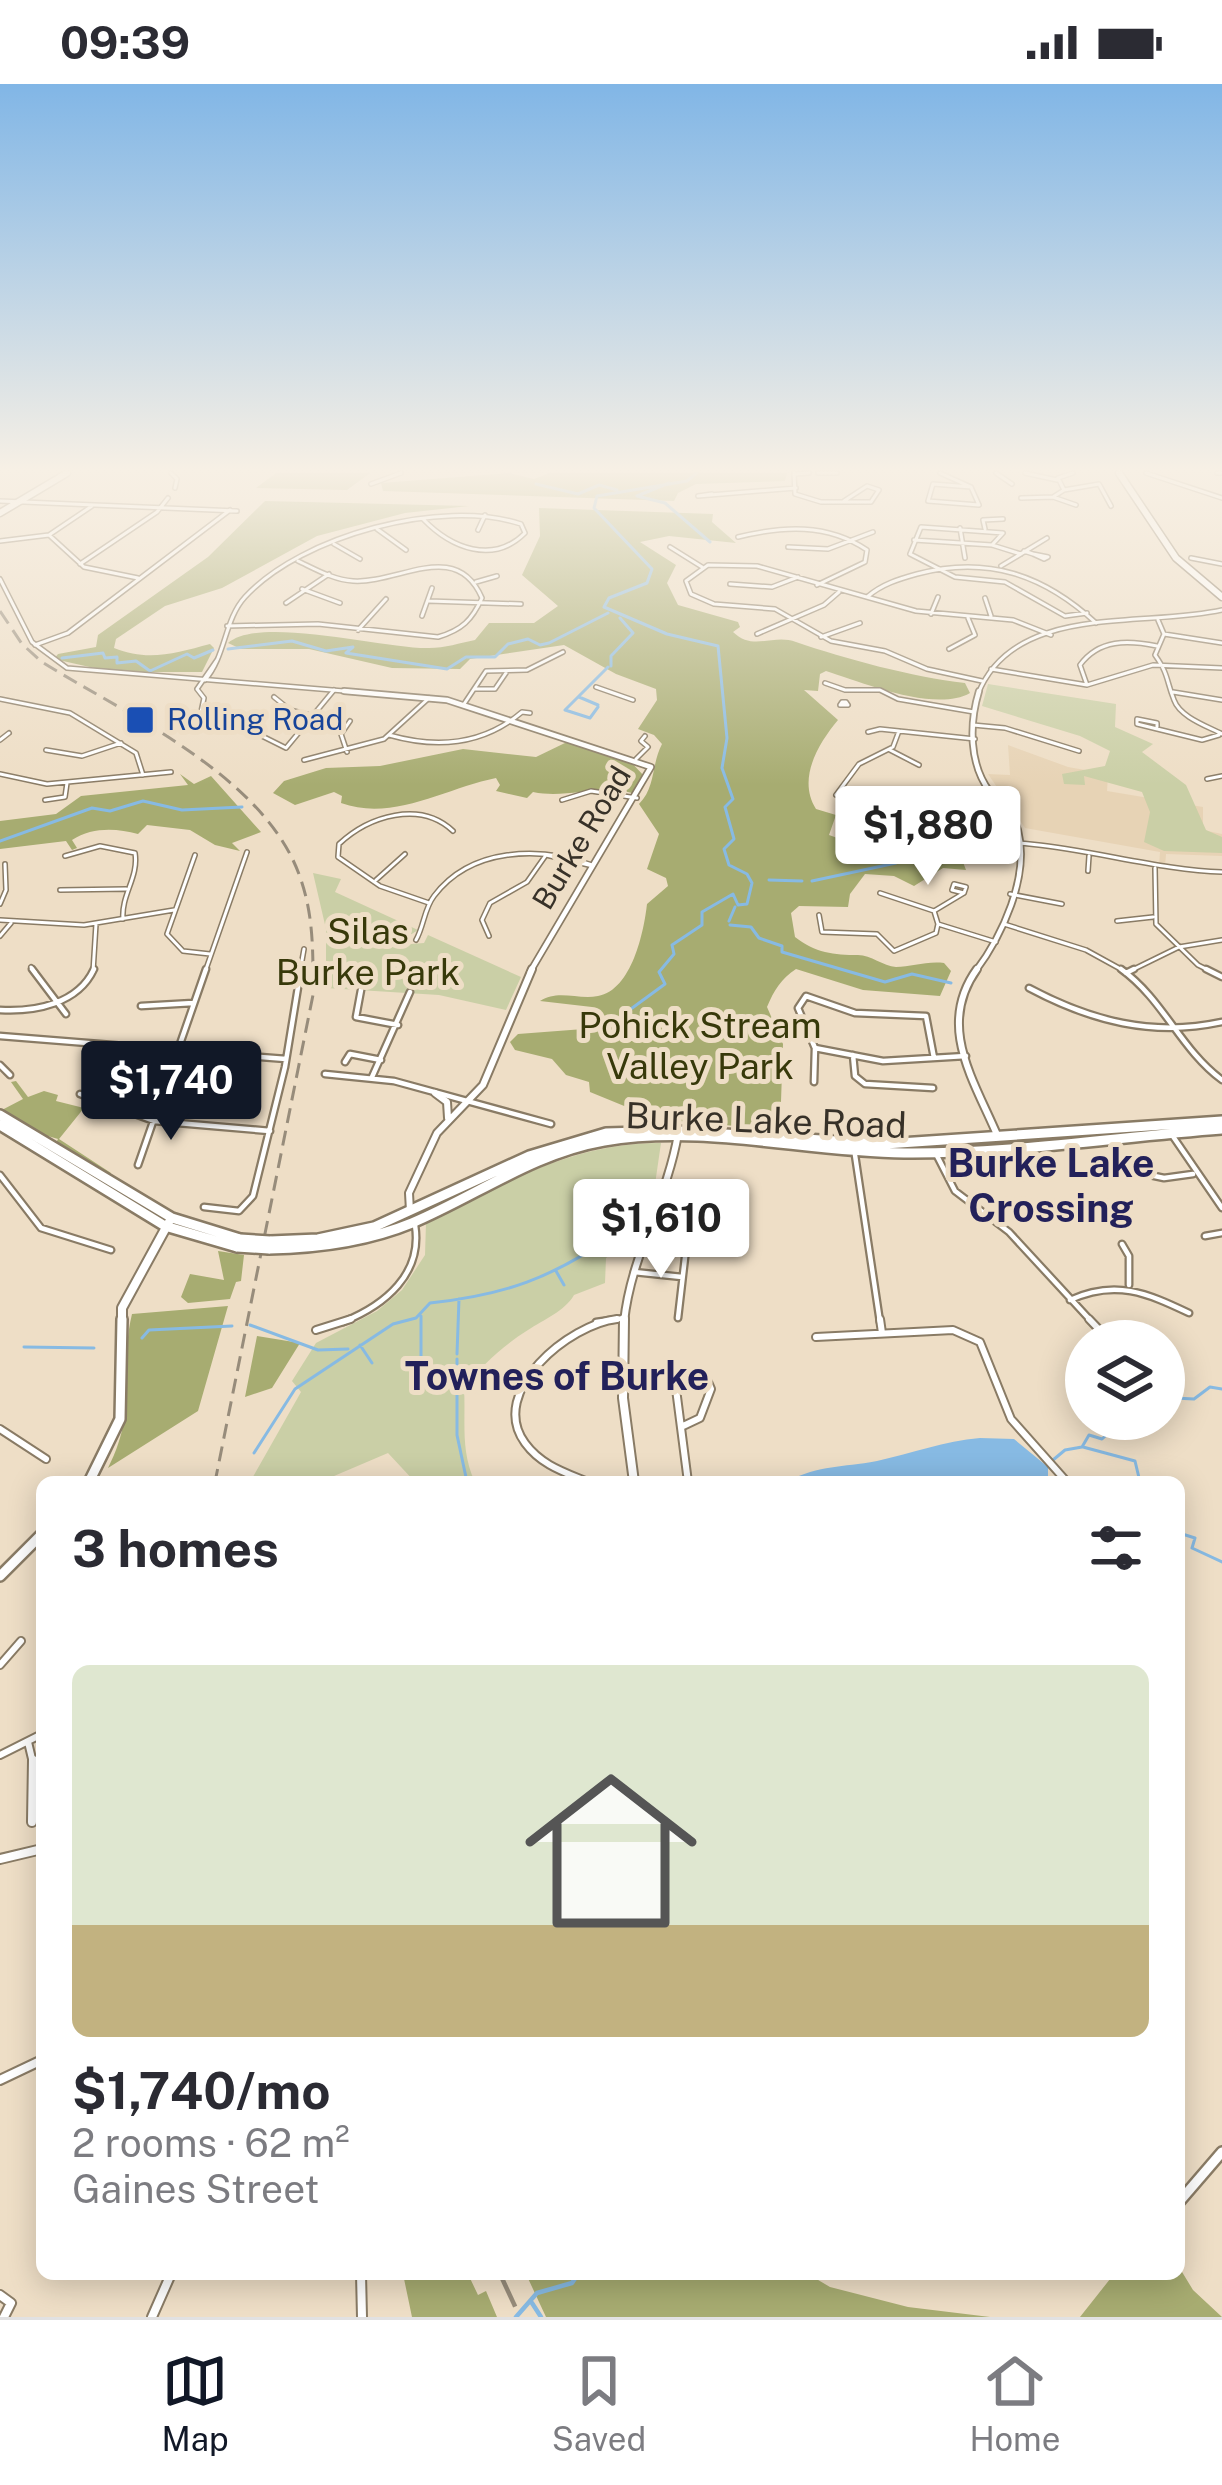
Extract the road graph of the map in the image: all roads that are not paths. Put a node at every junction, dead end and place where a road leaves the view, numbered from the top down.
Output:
1 (133, 577) edge
2 (142, 577) edge
3 (270, 577) edge
4 (323, 577) edge
5 (346, 577) edge
6 (385, 577) edge
7 (470, 577) edge
8 (493, 577) edge
9 (690, 577) edge
10 (798, 577) joint
11 (833, 577) edge
12 (906, 577) edge
13 (957, 577) edge
14 (1030, 577) edge
15 (0, 579) edge
16 (140, 579) junction
17 (476, 582) junction
18 (730, 584) dead end
19 (818, 585) junction
20 (432, 588) dead end
21 (302, 589) junction
22 (839, 592) junction
23 (867, 597) junction
24 (938, 597) dead end
25 (386, 598) dead end
26 (985, 598) dead end
27 (429, 601) junction
28 (286, 603) dead end
29 (340, 603) dead end
30 (481, 603) junction
31 (521, 604) dead end
32 (1222, 612) edge
33 (931, 614) junction
34 (1087, 614) junction
35 (422, 616) dead end
36 (791, 617) junction
37 (968, 617) junction
38 (992, 617) junction
39 (1159, 621) junction
40 (1095, 622) junction
41 (860, 623) dead end
42 (227, 626) junction
43 (358, 630) junction
44 (757, 634) dead end
45 (1164, 634) junction
46 (1051, 635) junction
47 (821, 637) junction
48 (1222, 644) edge
49 (35, 645) junction
50 (1157, 646) junction
51 (950, 649) dead end
52 (563, 652) dead end
53 (1161, 664) junction
54 (1222, 668) edge
55 (992, 669) junction
56 (506, 672) junction
57 (205, 680) junction
58 (982, 681) junction
59 (825, 683) dead end
60 (1087, 685) junction
61 (596, 687) dead end
62 (475, 689) junction
63 (334, 690) junction
64 (845, 690) junction
65 (1173, 692) junction
66 (274, 697) dead end
67 (429, 697) junction
68 (0, 699) edge
69 (632, 700) dead end
70 (1222, 700) edge
71 (841, 702) dead end
72 (464, 704) junction
73 (201, 712) dead end
74 (974, 712) junction
75 (530, 713) dead end
76 (309, 715) junction
77 (513, 719) junction
78 (350, 721) dead end
79 (256, 724) dead end
80 (973, 724) junction
81 (1157, 727) dead end
82 (1209, 730) junction
83 (899, 731) junction
84 (868, 732) dead end
85 (9, 734) dead end
86 (389, 735) junction
87 (1222, 735) edge
88 (645, 736) dead end
89 (1193, 736) junction
90 (975, 739) junction
91 (0, 740) edge
92 (121, 743) junction
93 (46, 750) dead end
94 (890, 750) junction
95 (347, 752) junction
96 (1079, 752) dead end
97 (636, 759) junction
98 (304, 760) dead end
99 (919, 765) dead end
100 (171, 772) dead end
101 (142, 775) junction
102 (1, 776) edge
103 (1222, 776) edge
104 (1207, 779) dead end
105 (67, 783) junction
106 (987, 789) junction
107 (836, 795) dead end
108 (637, 798) junction
109 (45, 800) dead end
110 (562, 800) dead end
111 (868, 824) dead end
112 (453, 831) dead end
113 (1019, 843) junction
114 (962, 846) dead end
115 (248, 852) dead end
116 (405, 854) dead end
117 (547, 855) junction
118 (65, 856) dead end
119 (196, 856) dead end
120 (1089, 856) junction
121 (5, 864) dead end
122 (595, 866) junction
123 (1155, 868) junction
124 (1088, 872) dead end
125 (1222, 872) edge
126 (376, 880) junction
127 (127, 889) junction
128 (60, 890) dead end
129 (880, 893) dead end
130 (965, 893) dead end
131 (1010, 894) junction
132 (429, 903) junction
133 (0, 904) edge
134 (1062, 904) dead end
135 (174, 910) junction
136 (934, 911) junction
137 (819, 915) dead end
138 (1153, 917) junction
139 (123, 919) junction
140 (0, 920) edge
141 (1117, 921) dead end
142 (10, 923) junction
143 (96, 924) junction
144 (938, 924) junction
145 (1004, 924) junction
146 (0, 935) edge
147 (489, 936) dead end
148 (416, 940) dead end
149 (1222, 940) edge
150 (996, 942) junction
151 (1179, 947) junction
152 (304, 949) dead end
153 (210, 954) junction
154 (32, 967) dead end
155 (1126, 973) junction
156 (1222, 977) edge
157 (1029, 988) dead end
158 (361, 990) dead end
159 (410, 992) dead end
160 (57, 1001) junction
161 (193, 1003) junction
162 (141, 1006) dead end
163 (0, 1010) edge
164 (66, 1014) dead end
165 (1222, 1022) edge
166 (398, 1025) junction
167 (1171, 1027) junction
168 (1, 1038) edge
169 (815, 1048) junction
170 (178, 1050) junction
171 (853, 1055) junction
172 (966, 1056) junction
173 (934, 1058) junction
174 (286, 1059) junction
175 (380, 1060) junction
176 (346, 1062) dead end
177 (0, 1065) edge
178 (325, 1074) dead end
179 (10, 1075) dead end
180 (372, 1077) junction
181 (1222, 1080) edge
182 (814, 1082) dead end
183 (933, 1088) dead end
184 (434, 1093) junction
185 (80, 1094) dead end
186 (469, 1103) junction
187 (0, 1115) edge
188 (447, 1120) junction
189 (154, 1121) junction
190 (551, 1124) dead end
191 (0, 1125) edge
192 (1222, 1125) edge
193 (1169, 1129) junction
194 (270, 1131) junction
195 (678, 1134) junction
196 (999, 1142) junction
197 (855, 1147) junction
198 (935, 1152) junction
199 (137, 1165) dead end
200 (1195, 1173) junction
201 (1145, 1174) dead end
202 (0, 1175) edge
203 (204, 1207) dead end
204 (1222, 1208) edge
205 (412, 1218) junction
206 (169, 1222) junction
207 (1222, 1233) edge
208 (1205, 1235) dead end
209 (1123, 1244) dead end
210 (686, 1249) dead end
211 (111, 1250) dead end
212 (633, 1272) junction
213 (682, 1277) junction
214 (1129, 1286) junction
215 (1070, 1300) junction
216 (1190, 1313) dead end
217 (627, 1318) junction
218 (678, 1318) dead end
219 (1090, 1320) edge
220 (316, 1330) dead end
221 (882, 1333) junction
222 (816, 1337) dead end
223 (681, 1426) junction
224 (0, 1429) edge
225 (46, 1459) dead end
226 (92, 1476) edge
227 (563, 1476) edge
228 (633, 1476) edge
229 (687, 1476) edge
230 (1062, 1476) edge
231 (36, 1540) edge
232 (0, 1576) edge
233 (21, 1640) dead end
234 (0, 1665) edge
235 (36, 1737) edge
236 (28, 1742) junction
237 (0, 1755) edge
238 (32, 1822) dead end
239 (36, 1851) edge
240 (0, 1859) edge
241 (36, 2063) edge
242 (0, 2080) edge
243 (1222, 2152) edge
244 (1185, 2195) edge
245 (168, 2280) edge
246 (361, 2280) edge
247 (0, 2295) edge
248 (4, 2317) edge
249 (152, 2317) edge
250 (362, 2317) edge

1 - 16 street
2 - 16 street
3 - 42 street
4 - 21 street
5 - 6 street
7 - 17 street
8 - 17 street
9 - 36 street
10 - 18 street
10 - 19 street
11 - 19 street
12 - 23 street
13 - 34 street
14 - 34 street
15 - 49 street
16 - 49 street
17 - 30 street
19 - 22 street
20 - 27 street
21 - 28 street
21 - 29 street
22 - 23 street
22 - 36 street
23 - 33 street
24 - 33 street
25 - 43 street
26 - 38 street
27 - 30 street
27 - 35 street
30 - 31 street
30 - 43 street
32 - 39 street
33 - 37 street
34 - 40 street
36 - 44 street
36 - 47 street
37 - 38 street
37 - 51 street
38 - 46 street
39 - 40 street
39 - 45 street
40 - 46 street
41 - 47 street
42 - 43 street
42 - 57 street
45 - 48 street
45 - 50 street
46 - 55 street
47 - 58 street
49 - 57 street, Burke Road
50 - 53 street
50 - 60 street
52 - 56 street
53 - 54 street
53 - 60 street
53 - 65 street
55 - 58 street
55 - 60 street
56 - 62 street
56 - 62 street
57 - 63 street, Burke Road
57 - 73 street
58 - 74 street
59 - 64 street
61 - 69 street
62 - 72 street
63 - 67 street, Burke Road
63 - 76 street
64 - 71 street
64 - 74 street
65 - 70 street
65 - 82 street
66 - 76 street
67 - 72 street, Burke Road
67 - 86 street
68 - 92 street
72 - 77 street, Burke Road
74 - 80 street
75 - 77 street
76 - 79 street
77 - 86 street
77 - 97 street, Burke Road
78 - 95 street
80 - 90 street
80 - 96 street
81 - 89 street
82 - 87 street
82 - 89 street
83 - 84 street
83 - 90 street
83 - 94 street
85 - 91 street
86 - 95 street
87 - 89 street
88 - 97 street
90 - 106 street
92 - 93 street
92 - 101 street
94 - 99 street
94 - 107 street
95 - 98 street
97 - 108 street, Burke Road
100 - 101 street
101 - 105 street
102 - 105 street
103 - 104 street
105 - 109 street
106 - 111 street
106 - 113 street
108 - 110 street
108 - 122 street, Burke Road
112 - 126 street
113 - 114 street
113 - 120 street
113 - 131 street
115 - 153 street
116 - 126 street
117 - 122 street
117 - 132 street
117 - 147 street
118 - 127 street
119 - 135 street
120 - 123 street
120 - 124 street
121 - 133 street
122 - 186 street, Burke Road
123 - 125 street
123 - 138 street
126 - 132 street
127 - 128 street
127 - 139 street
129 - 136 street
130 - 136 street
131 - 134 street
131 - 145 street
132 - 148 street
135 - 139 street
135 - 153 street
136 - 144 street
137 - 144 street
138 - 141 street
138 - 151 street
139 - 143 street
140 - 142 street
142 - 143 street
142 - 146 street
143 - 160 street
144 - 150 street
145 - 150 street
145 - 155 street
149 - 151 street
150 - 172 street
151 - 155 street
151 - 156 street
152 - 174 street
153 - 161 street
154 - 160 street
155 - 167 street
157 - 167 street
158 - 166 street
159 - 166 street
160 - 163 street
160 - 164 street
161 - 162 street
161 - 170 street
165 - 167 street
166 - 175 street
167 - 181 street
168 - 170 street
169 - 171 street
169 - 173 street
169 - 182 street
170 - 174 street
170 - 189 street
171 - 173 street
171 - 183 street
172 - 173 street
172 - 196 street
174 - 194 street
175 - 176 street
175 - 180 street
177 - 179 street
178 - 180 street
180 - 184 street
184 - 186 street
184 - 188 street
185 - 189 street
186 - 188 street, Burke Road
186 - 190 street
187 - 206 main road, Burke Lake Road
188 - 205 street, Burke Road
189 - 194 street
189 - 199 street
191 - 206 main road, Burke Lake Road
192 - 193 main road, Burke Lake Road
193 - 196 main road, Burke Lake Road
193 - 200 street
194 - 203 street
195 - 197 main road, Burke Lake Road
195 - 205 main road, Burke Lake Road
195 - 212 street
196 - 197 main road, Burke Lake Road
196 - 198 main road, Burke Lake Road
197 - 198 main road, Burke Lake Road
197 - 221 street
198 - 215 street
200 - 201 street
200 - 204 street
202 - 211 street
205 - 206 main road, Burke Lake Road, bridge
205 - 220 street, Burke Road
206 - 226 main road
207 - 208 street
209 - 214 street
210 - 213 street
212 - 213 street
212 - 217 street
213 - 218 street
214 - 215 street
214 - 216 street
215 - 219 street
217 - 227 street
217 - 228 street
221 - 222 street
221 - 230 street
223 - 223 street
223 - 229 street
224 - 225 street
231 - 232 main road
233 - 234 street
235 - 236 street
236 - 237 street
236 - 238 street
239 - 240 street
241 - 242 street
243 - 244 street
245 - 249 street
246 - 250 street
247 - 248 street

